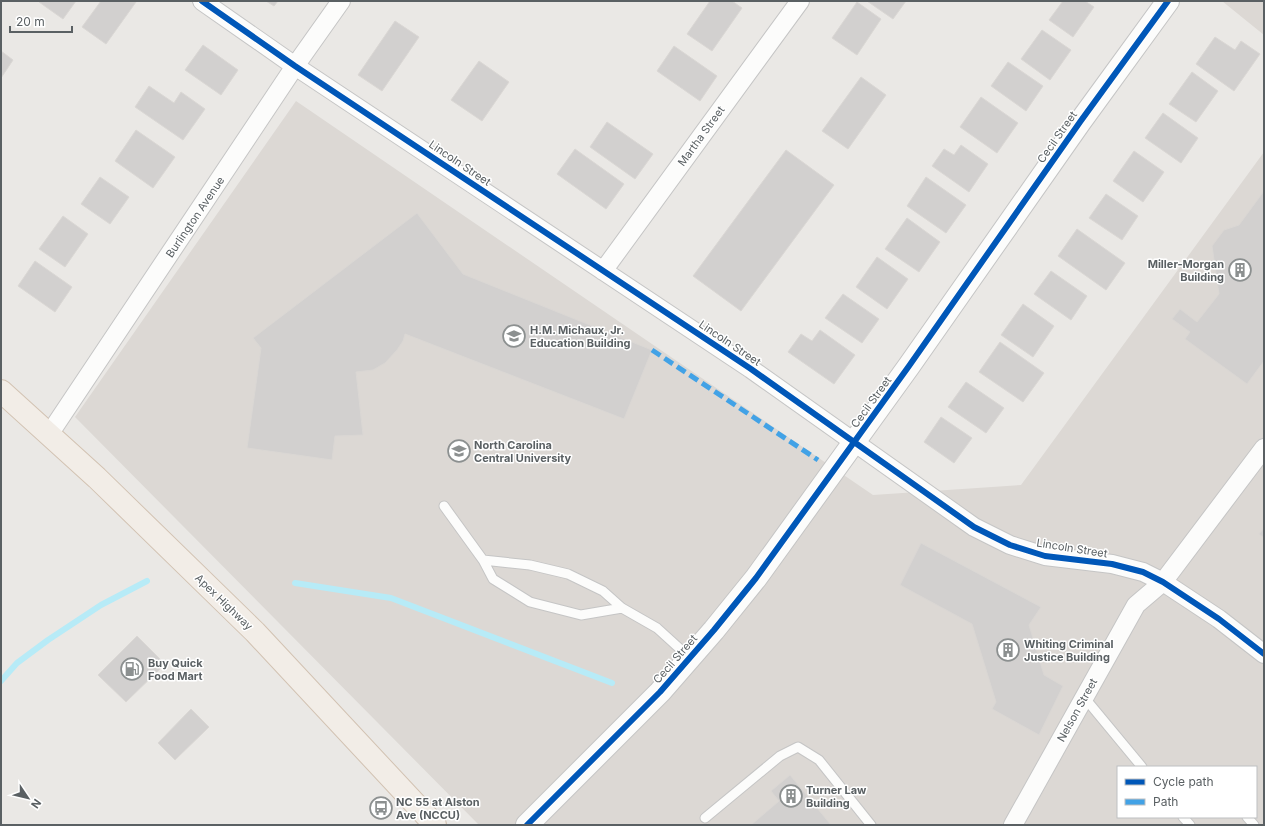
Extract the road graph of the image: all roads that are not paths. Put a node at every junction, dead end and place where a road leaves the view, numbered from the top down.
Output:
1 (202, 1) edge
2 (341, 1) edge
3 (800, 1) edge
4 (1168, 1) edge
5 (295, 66) junction
6 (603, 271) junction
7 (1, 391) edge
8 (50, 433) junction
9 (854, 442) junction
10 (1264, 448) edge
11 (444, 506) dead end
12 (483, 560) junction
13 (1163, 582) junction
14 (622, 608) junction
15 (1264, 654) edge
16 (690, 658) junction
17 (1084, 697) junction
18 (1141, 766) edge
19 (705, 818) dead end
20 (435, 825) edge
21 (527, 825) edge
22 (871, 825) edge
23 (1013, 825) edge

1 - 5 street, Lincoln Street
2 - 5 street, Burlington Avenue
3 - 6 street, Martha Street
4 - 9 street, Cecil Street
5 - 6 street, Lincoln Street
5 - 8 street, Burlington Avenue
6 - 9 street, Lincoln Street
7 - 8 main road, Apex Highway
8 - 20 main road, Apex Highway
9 - 13 street, Lincoln Street
9 - 16 street, Cecil Street
10 - 13 street, Nelson Street
11 - 12 lane
12 - 14 lane
12 - 14 lane
13 - 15 street, Lincoln Street
13 - 17 street, Nelson Street
14 - 16 lane
16 - 21 street, Cecil Street
17 - 18 lane
17 - 23 street, Nelson Street
19 - 22 lane

